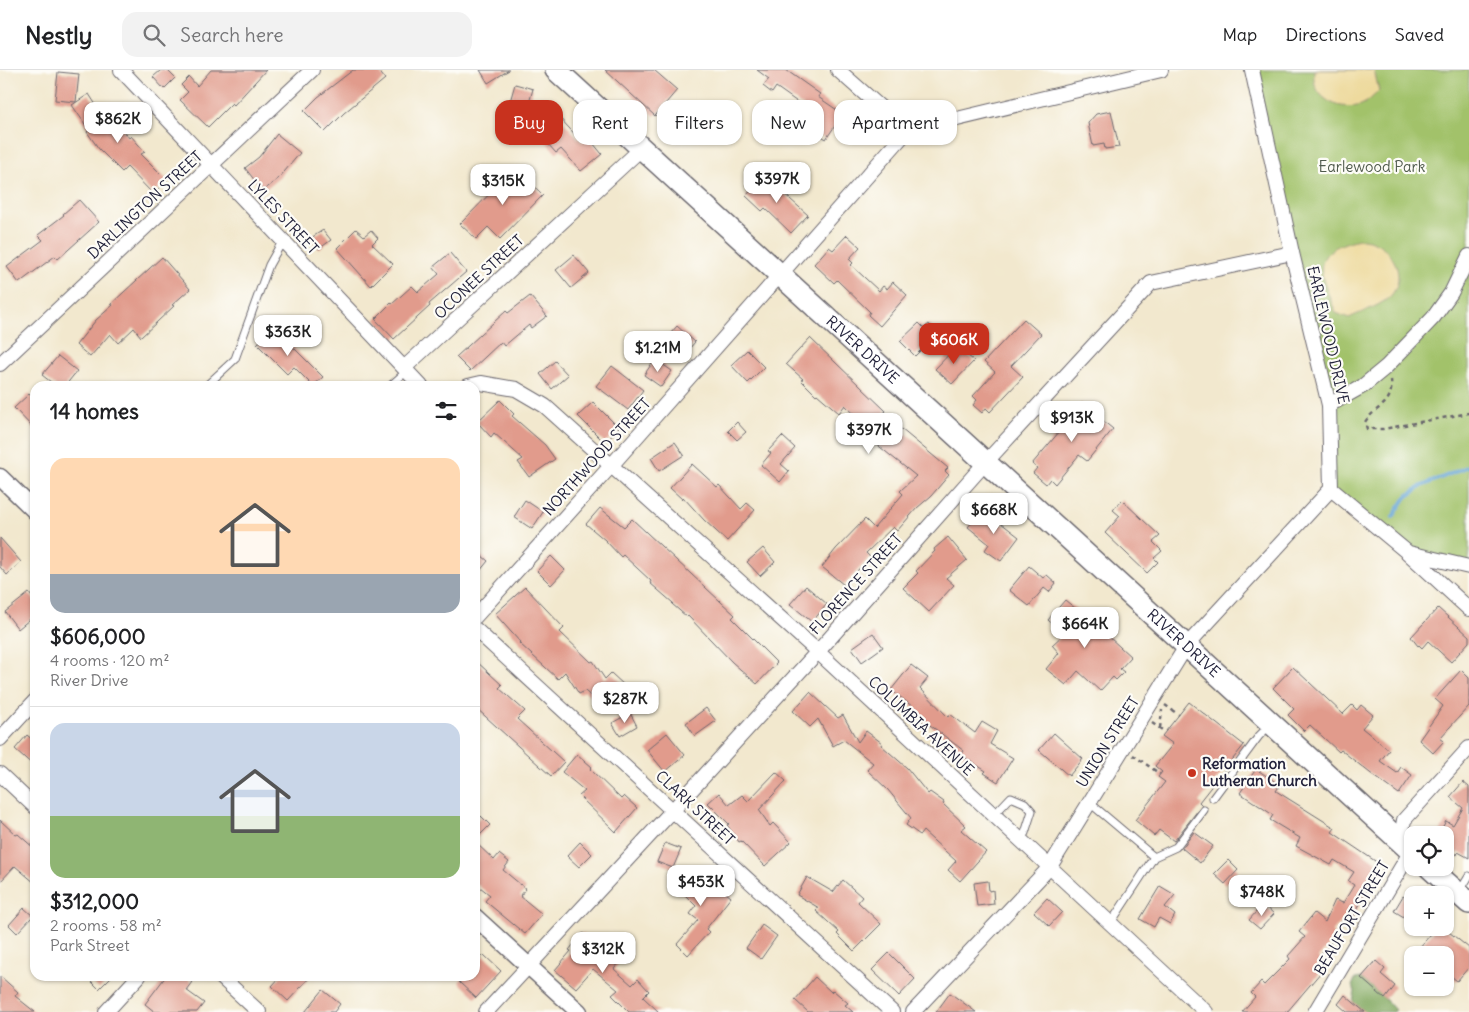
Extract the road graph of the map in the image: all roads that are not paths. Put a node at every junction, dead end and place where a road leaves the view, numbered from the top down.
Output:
1 (121, 70) edge
2 (312, 70) edge
3 (556, 70) edge
4 (838, 70) edge
5 (1161, 70) edge
6 (1252, 70) edge
7 (872, 100) edge
8 (957, 119) edge
9 (895, 145) edge
10 (642, 148) junction
11 (211, 165) junction
12 (283, 240) junction
13 (1292, 253) junction
14 (1469, 256) edge
15 (780, 274) junction
16 (0, 364) edge
17 (405, 369) junction
18 (211, 381) edge
19 (394, 381) edge
20 (416, 381) edge
21 (480, 383) edge
22 (1329, 405) junction
23 (986, 462) junction
24 (610, 467) junction
25 (0, 476) edge
26 (1331, 488) junction
27 (30, 506) edge
28 (1407, 552) junction
29 (1469, 567) edge
30 (1469, 609) edge
31 (480, 611) edge
32 (480, 635) edge
33 (1187, 645) junction
34 (818, 652) junction
35 (30, 707) edge
36 (1272, 723) junction
37 (0, 739) edge
38 (1469, 748) edge
39 (0, 774) edge
40 (1213, 798) dead end
41 (30, 802) edge
42 (1090, 803) junction
43 (673, 810) junction
44 (1204, 810) dead end
45 (993, 816) junction
46 (1020, 840) junction
47 (1404, 840) edge
48 (1404, 844) edge
49 (1154, 857) junction
50 (1404, 864) edge
51 (1050, 868) junction
52 (1442, 876) edge
53 (1465, 891) edge
54 (480, 922) edge
55 (1110, 924) junction
56 (528, 966) junction
57 (134, 981) edge
58 (225, 981) edge
59 (106, 1012) edge
60 (259, 1012) edge
61 (486, 1012) edge
62 (579, 1012) edge
63 (892, 1012) edge
64 (913, 1012) edge
65 (1206, 1012) edge
66 (1315, 1012) edge

1 - 11 street, LYLES STREET
2 - 11 street, DARLINGTON STREET
3 - 10 main road, RIVER DRIVE
4 - 7 street
5 - 8 street
6 - 13 street, EARLEWOOD DRIVE
9 - 15 street, NORTHWOOD STREET
10 - 15 main road, RIVER DRIVE
10 - 17 street, OCONEE STREET
11 - 12 street, LYLES STREET
11 - 16 street, DARLINGTON STREET
12 - 17 street, LYLES STREET
12 - 18 lane
13 - 22 street, EARLEWOOD DRIVE
13 - 23 street, FLORENCE STREET
14 - 22 street
15 - 23 main road, RIVER DRIVE
15 - 24 street, NORTHWOOD STREET
17 - 19 lane
17 - 20 street, LYLES STREET
21 - 24 street
22 - 26 street, EARLEWOOD DRIVE
23 - 33 main road, RIVER DRIVE
23 - 34 street, FLORENCE STREET
24 - 31 street, NORTHWOOD STREET
24 - 34 street, COLUMBIA AVENUE
25 - 27 street
26 - 28 street
26 - 33 street, UNION STREET
28 - 29 street
28 - 30 street
32 - 43 street, CLARK STREET
33 - 36 main road, RIVER DRIVE
33 - 42 street, UNION STREET
34 - 43 street, FLORENCE STREET
34 - 45 street, COLUMBIA AVENUE
35 - 37 street
36 - 40 lane
36 - 48 main road, RIVER DRIVE
38 - 47 street
39 - 41 street
42 - 49 lane
42 - 51 street, UNION STREET
43 - 56 street, FLORENCE STREET
43 - 63 street, CLARK STREET
44 - 49 lane
45 - 46 street, COLUMBIA AVENUE
45 - 46 lane
46 - 51 street, COLUMBIA AVENUE
49 - 55 lane
50 - 66 street, BEAUFORT STREET
51 - 55 street, COLUMBIA AVENUE
51 - 64 street, UNION STREET
52 - 53 main road
54 - 56 street
55 - 65 street, COLUMBIA AVENUE
56 - 61 street, FLORENCE STREET
56 - 62 street
57 - 59 street
58 - 60 street

